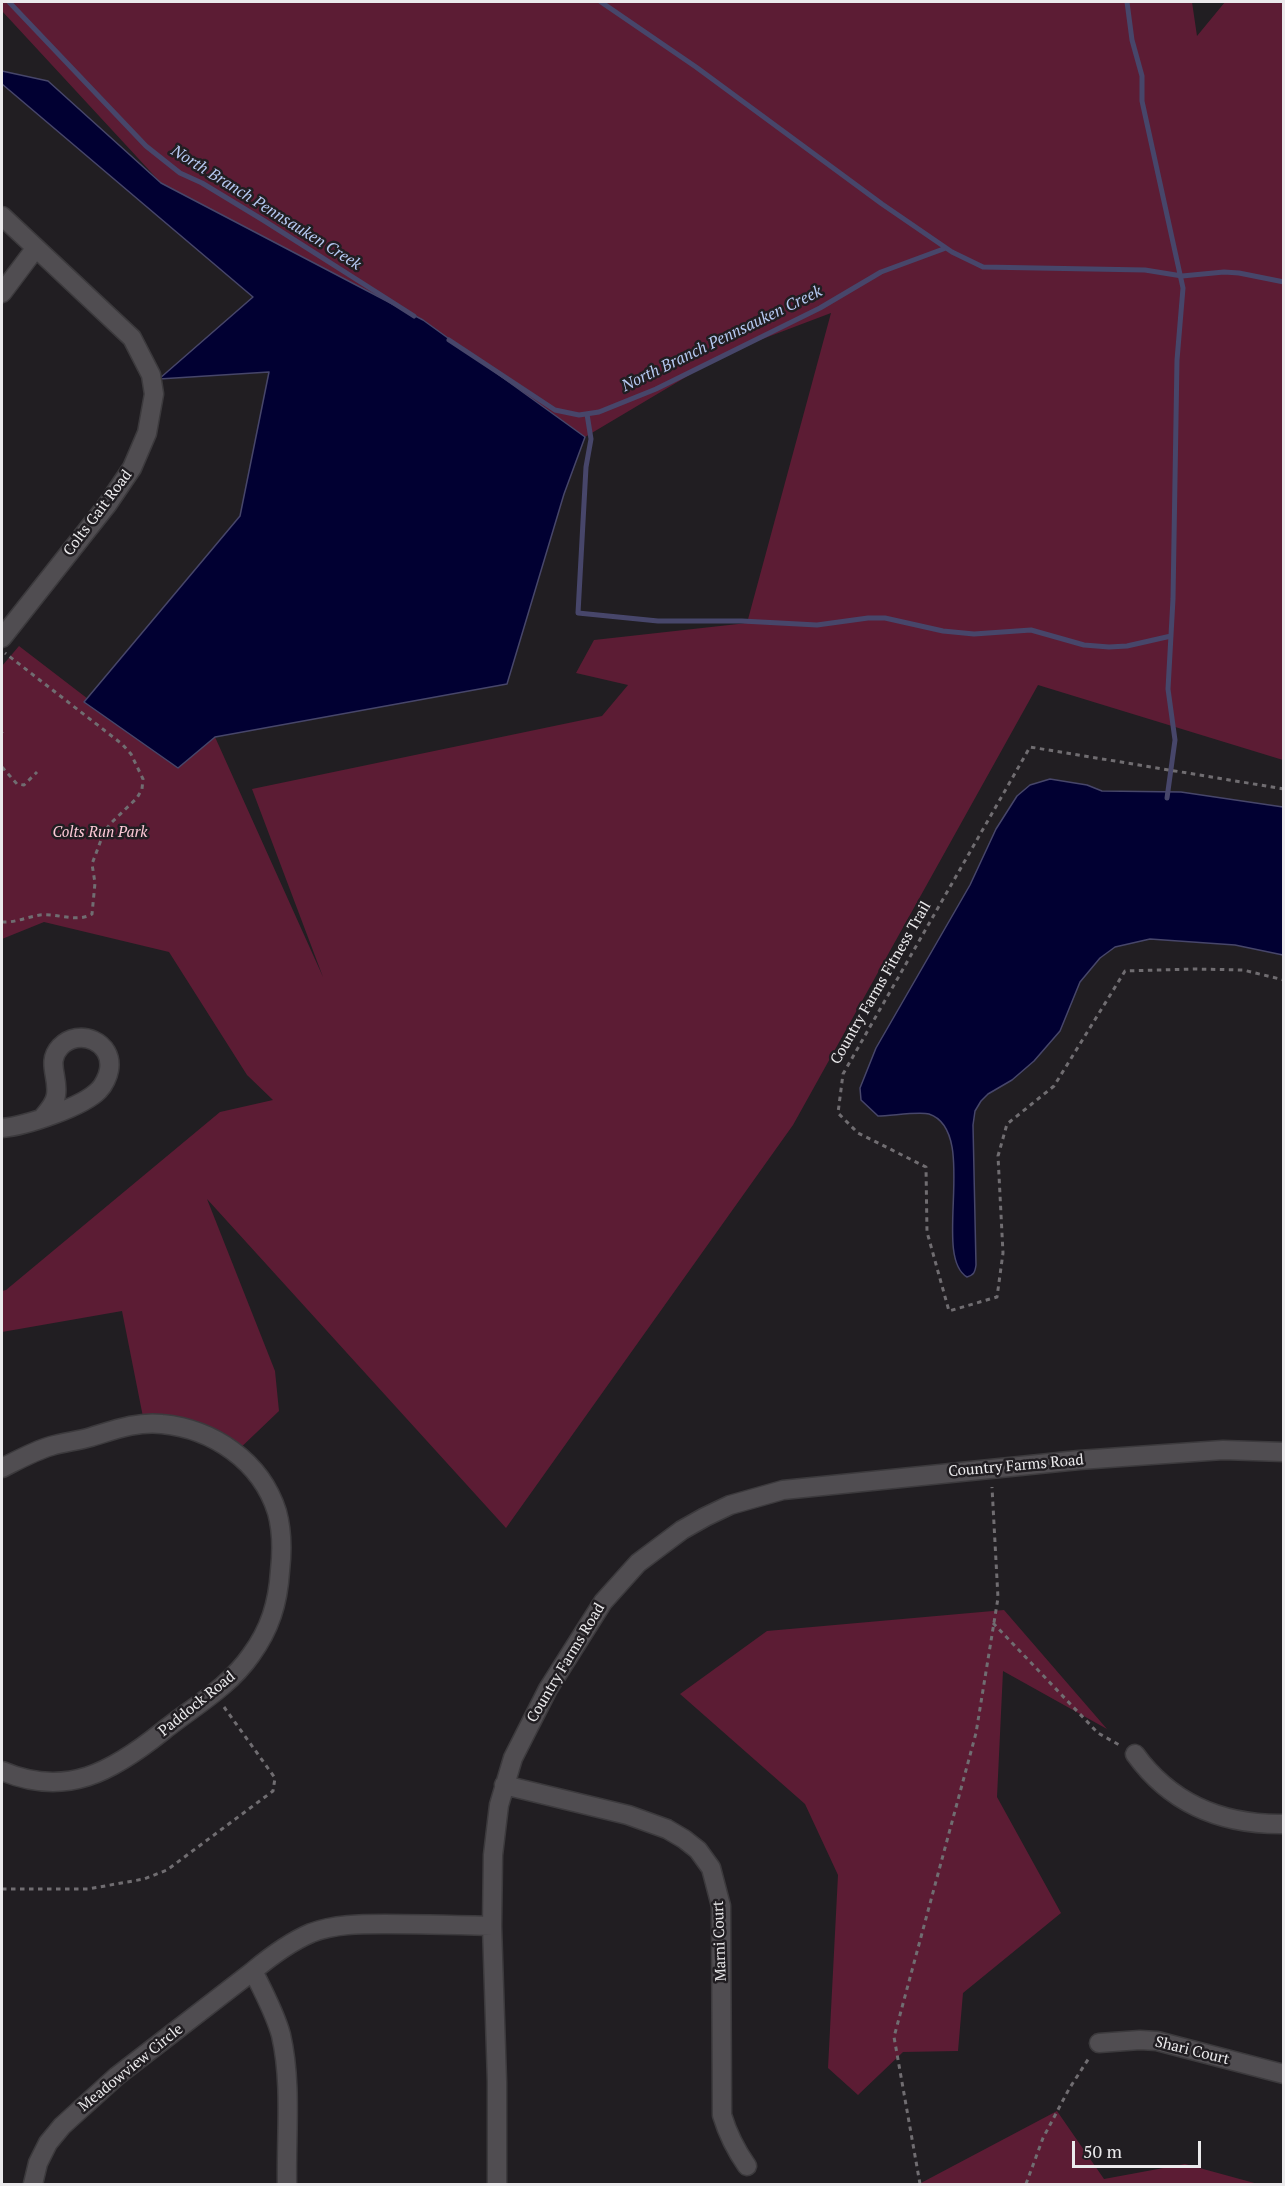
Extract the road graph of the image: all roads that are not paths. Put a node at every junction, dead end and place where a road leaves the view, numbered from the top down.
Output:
1 (2, 216) edge
2 (35, 249) junction
3 (2, 293) edge
4 (2, 638) edge
5 (42, 1118) junction
6 (2, 1128) edge
7 (1284, 1452) edge
8 (2, 1468) edge
9 (1135, 1754) road end
10 (2, 1770) edge
11 (504, 1785) junction
12 (1284, 1824) edge
13 (492, 1926) junction
14 (253, 1971) junction
15 (1099, 2043) road end
16 (1284, 2074) edge
17 (747, 2166) dead end
18 (33, 2184) edge
19 (287, 2184) edge
20 (497, 2184) edge

1 - 2 street, Colts Gait Road
2 - 3 street
2 - 4 street, Colts Gait Road
5 - 5 street
5 - 6 street
7 - 11 street, Country Farms Road
8 - 10 street, Paddock Road
9 - 12 street
11 - 13 street, Country Farms Road
11 - 17 street, Marni Court
13 - 14 street, Meadowview Circle
13 - 20 street, Country Farms Road
14 - 18 street, Meadowview Circle
14 - 19 street
15 - 16 street, Shari Court

